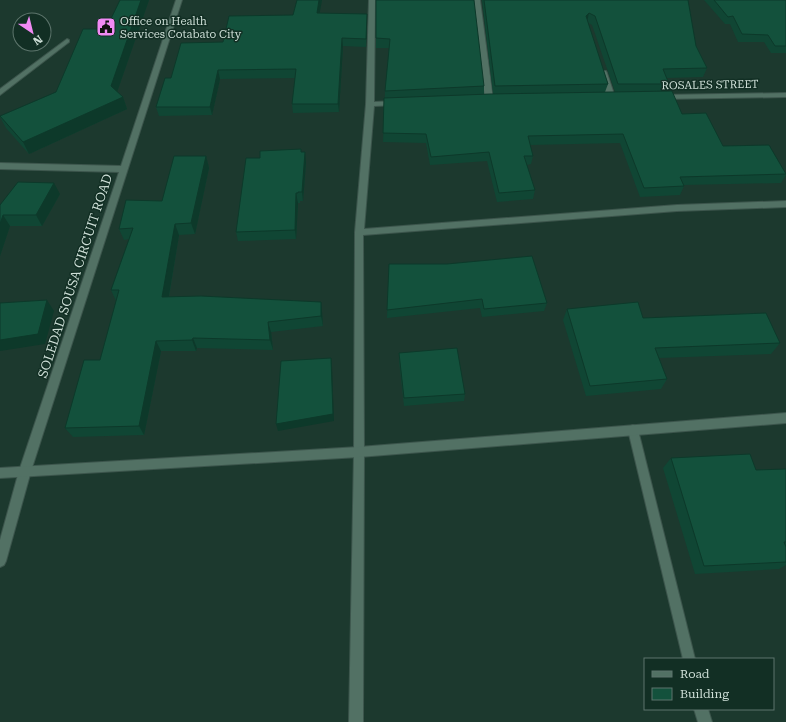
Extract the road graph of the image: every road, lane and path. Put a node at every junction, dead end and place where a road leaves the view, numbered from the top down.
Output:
1 (179, 0) edge
2 (372, 0) edge
3 (478, 0) edge
4 (67, 41) dead end
5 (602, 69) edge
6 (0, 93) edge
7 (786, 95) edge
8 (650, 97) edge
9 (611, 98) edge
10 (489, 99) edge
11 (410, 102) edge
12 (370, 104) junction
13 (0, 166) edge
14 (124, 169) junction
15 (786, 204) edge
16 (359, 232) junction
17 (786, 418) edge
18 (633, 430) junction
19 (359, 452) junction
20 (25, 471) junction
21 (0, 473) edge
22 (0, 561) edge
23 (689, 658) edge
24 (701, 710) edge
25 (356, 722) edge
26 (704, 722) edge

1 - 14 street, SOLEDAD SOUSA CIRCUIT ROAD
2 - 12 street
3 - 10 street
4 - 6 street
5 - 9 street
7 - 8 street, ROSALES STREET
11 - 12 street
12 - 16 street
13 - 14 street
14 - 20 street, SOLEDAD SOUSA CIRCUIT ROAD
15 - 16 street
16 - 19 street
17 - 18 street
18 - 19 street
18 - 23 street
19 - 20 street
19 - 25 street
20 - 21 street
20 - 22 street, SOLEDAD SOUSA CIRCUIT ROAD
24 - 26 street

